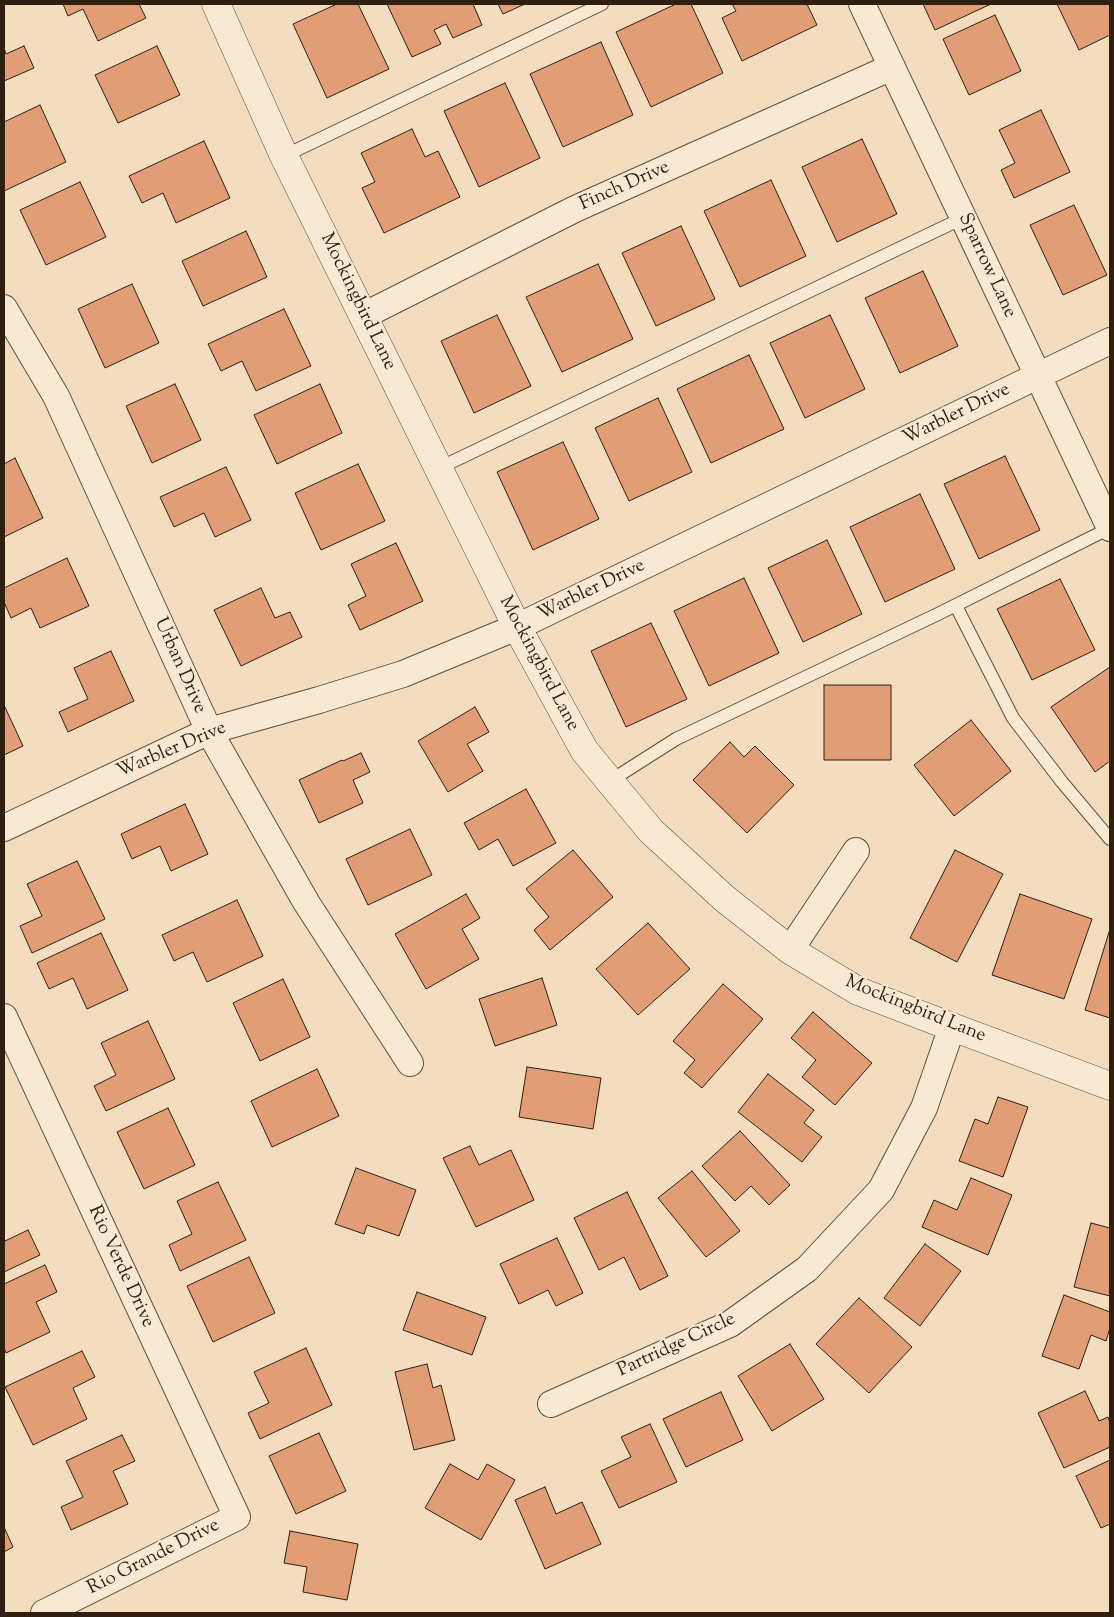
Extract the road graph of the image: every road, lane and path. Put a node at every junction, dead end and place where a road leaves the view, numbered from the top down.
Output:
1 (216, 4) edge
2 (602, 4) edge
3 (862, 4) edge
4 (892, 67) junction
5 (284, 156) junction
6 (963, 218) junction
7 (4, 308) edge
8 (363, 316) junction
9 (1110, 341) edge
10 (1038, 376) junction
11 (439, 468) junction
12 (1110, 528) edge
13 (956, 606) junction
14 (517, 627) junction
15 (208, 731) junction
16 (610, 781) junction
17 (4, 828) edge
18 (1110, 839) edge
19 (856, 851) dead end
20 (790, 950) junction
21 (4, 1017) edge
22 (952, 1027) junction
23 (410, 1063) dead end
24 (1110, 1086) edge
25 (551, 1404) dead end
26 (237, 1517) joint
27 (44, 1613) edge

1 - 5 street, Mockingbird Lane
2 - 5 lane
3 - 4 street, Sparrow Lane
4 - 6 street, Sparrow Lane
4 - 8 street, Finch Drive
5 - 8 street, Mockingbird Lane
6 - 10 street, Sparrow Lane
6 - 11 lane
7 - 15 street, Urban Drive
8 - 11 street, Mockingbird Lane
9 - 10 street, Warbler Drive
10 - 12 street, Sparrow Lane
10 - 14 street, Warbler Drive
11 - 14 street, Mockingbird Lane
12 - 13 lane
13 - 16 lane
13 - 18 lane
14 - 15 street, Warbler Drive
14 - 16 street, Mockingbird Lane
15 - 17 street, Warbler Drive
15 - 23 street, Urban Drive
16 - 20 street, Mockingbird Lane
19 - 20 street
20 - 22 street, Mockingbird Lane
21 - 26 street, Rio Verde Drive
22 - 24 street, Mockingbird Lane
22 - 25 street, Partridge Circle
26 - 27 street, Rio Grande Drive

